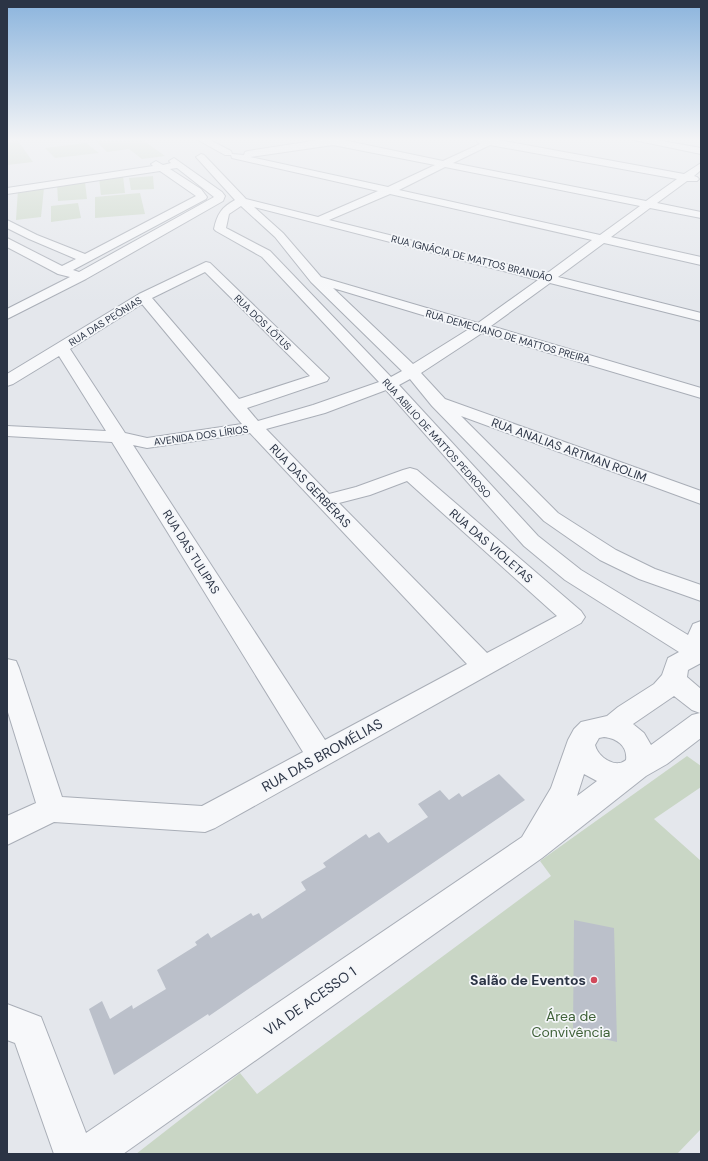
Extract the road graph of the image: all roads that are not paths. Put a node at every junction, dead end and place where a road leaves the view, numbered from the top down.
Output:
1 (199, 194) edge
2 (218, 194) joint
3 (237, 194) edge
4 (381, 194) edge
5 (403, 194) edge
6 (596, 194) edge
7 (662, 194) edge
8 (202, 198) junction
9 (242, 201) junction
10 (648, 204) junction
11 (255, 215) junction
12 (701, 215) edge
13 (221, 220) junction
14 (321, 220) junction
15 (7, 223) edge
16 (300, 227) dead end
17 (283, 234) junction
18 (33, 237) junction
19 (603, 238) junction
20 (242, 240) junction
21 (8, 243) edge
22 (115, 243) junction
23 (135, 247) junction
24 (85, 258) junction
25 (701, 261) edge
26 (206, 266) joint
27 (62, 271) junction
28 (81, 276) junction
29 (48, 278) dead end
30 (549, 278) junction
31 (316, 279) junction
32 (144, 297) junction
33 (7, 315) edge
34 (701, 317) edge
35 (480, 328) junction
36 (62, 348) junction
37 (412, 372) junction
38 (7, 381) edge
39 (390, 386) junction
40 (701, 393) edge
41 (438, 402) junction
42 (236, 406) junction
43 (256, 429) junction
44 (7, 431) edge
45 (118, 437) junction
46 (701, 498) edge
47 (324, 500) junction
48 (701, 593) edge
49 (573, 617) joint
50 (700, 645) edge
51 (484, 666) junction
52 (7, 668) edge
53 (674, 679) junction
54 (701, 703) edge
55 (701, 724) edge
56 (612, 727) junction
57 (581, 740) junction
58 (320, 756) junction
59 (636, 768) junction
60 (52, 809) junction
61 (7, 830) edge
62 (531, 848) junction
63 (8, 1021) edge
64 (74, 1154) edge
65 (89, 1154) edge

1 - 8 street
2 - 8 street
2 - 23 street
3 - 9 street
4 - 14 street
5 - 19 street
6 - 10 street
7 - 10 street, AVENIDA DOS LÍRIOS
8 - 22 street
9 - 11 street
9 - 13 street
9 - 14 street, RUA IGNÁCIA DE MATTOS BRANDÃO
10 - 12 street
10 - 19 street, AVENIDA DOS LÍRIOS
11 - 13 street
11 - 17 street
13 - 20 street, RUA ABILIO DE MATTOS PEDROSO
14 - 16 street
14 - 30 street, RUA IGNÁCIA DE MATTOS BRANDÃO
15 - 18 street
17 - 20 street
17 - 31 street
18 - 21 street
18 - 24 street
19 - 25 street
19 - 30 street, AVENIDA DOS LÍRIOS
20 - 39 street, RUA ABILIO DE MATTOS PEDROSO
21 - 27 street
22 - 23 street
22 - 24 street
23 - 28 street
24 - 27 street
26 - 32 street, RUA DAS PEÔNIAS
26 - 42 street, RUA DOS LÓTUS
27 - 28 street
27 - 29 street
28 - 33 street
30 - 34 street, RUA IGNÁCIA DE MATTOS BRANDÃO
30 - 35 street, AVENIDA DOS LÍRIOS
31 - 35 street, RUA DEMECIANO DE MATTOS PREIRA
31 - 37 street
32 - 36 street, RUA DAS PEÔNIAS
32 - 42 street, RUA DAS GERBÉRAS
35 - 37 street, AVENIDA DOS LÍRIOS
35 - 40 street, RUA DEMECIANO DE MATTOS PREIRA
36 - 38 street, RUA DAS PEÔNIAS
36 - 45 street, RUA DAS TULIPAS
37 - 39 street, AVENIDA DOS LÍRIOS
37 - 41 street
39 - 43 street, AVENIDA DOS LÍRIOS
39 - 50 street, RUA ABILIO DE MATTOS PEDROSO
41 - 46 street, RUA ANALIAS ARTMAN ROLIM
41 - 48 street
42 - 43 street, RUA DAS GERBÉRAS
43 - 45 street, AVENIDA DOS LÍRIOS
43 - 47 street, RUA DAS GERBÉRAS
44 - 45 street, AVENIDA DOS LÍRIOS
45 - 58 street, RUA DAS TULIPAS
47 - 49 street, RUA DAS VIOLETAS
47 - 51 street, RUA DAS GERBÉRAS
49 - 51 street, RUA DAS BROMÉLIAS
50 - 53 street
51 - 58 street, RUA DAS BROMÉLIAS
52 - 60 street
53 - 54 street
53 - 56 street
55 - 59 street
56 - 57 street
56 - 59 street
57 - 59 street
57 - 62 street
58 - 60 street, RUA DAS BROMÉLIAS
59 - 62 street, VIA DE ACESSO 1
60 - 61 street
62 - 65 street, VIA DE ACESSO 1
63 - 64 street

